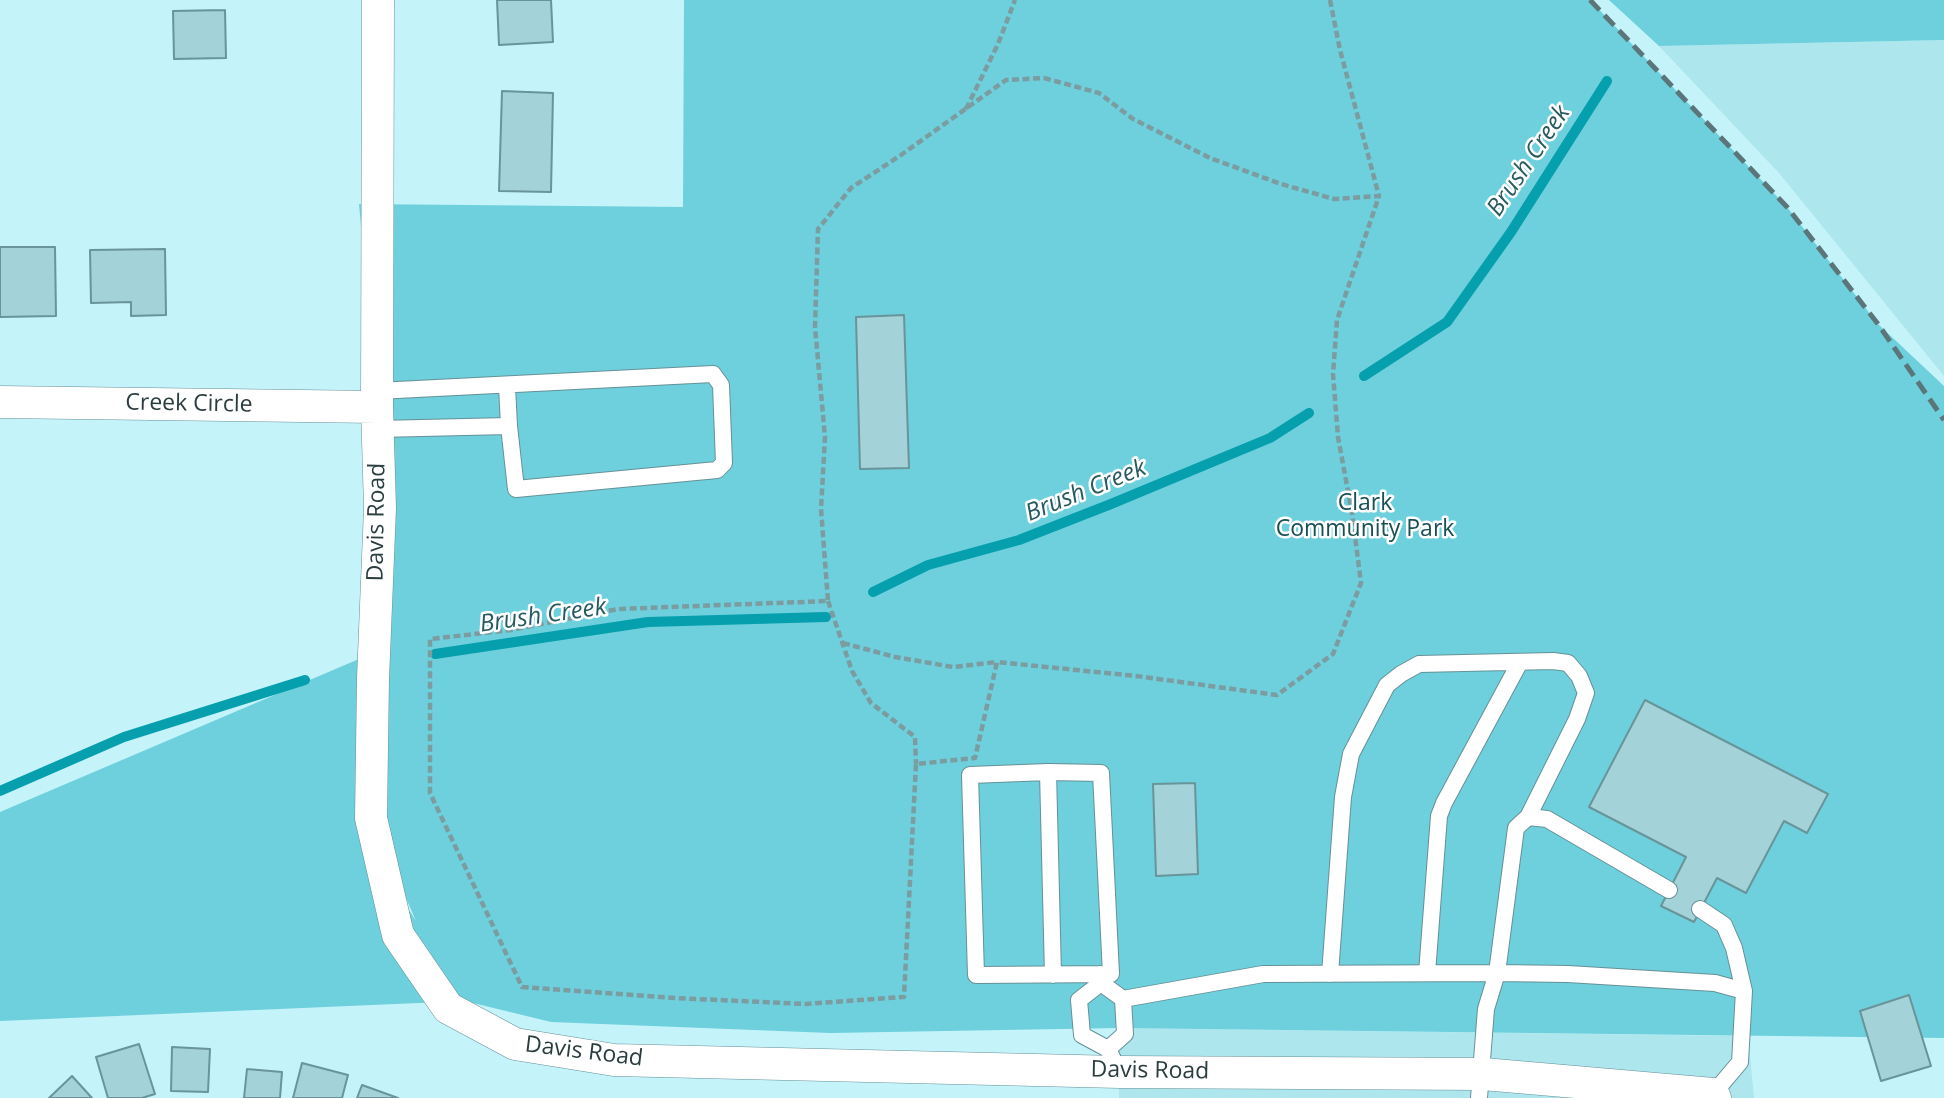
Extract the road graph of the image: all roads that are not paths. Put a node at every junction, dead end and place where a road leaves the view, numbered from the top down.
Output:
1 (378, 0) edge
2 (507, 386) junction
3 (0, 402) edge
4 (378, 409) junction
5 (509, 425) junction
6 (1521, 662) junction
7 (1048, 772) junction
8 (1528, 817) junction
9 (1669, 890) dead end
10 (1700, 909) dead end
11 (1427, 973) junction
12 (1497, 973) junction
13 (1330, 974) junction
14 (1053, 975) junction
15 (1104, 977) junction
16 (1744, 991) junction
17 (1123, 999) junction
18 (1116, 1073) edge
19 (1481, 1086) edge
20 (1714, 1096) edge

1 - 4 street, Davis Road
2 - 4 lane
2 - 5 lane
2 - 5 lane
3 - 4 street, Creek Circle
4 - 5 lane
4 - 18 street, Davis Road
6 - 8 lane
6 - 11 lane
6 - 13 lane
7 - 14 lane
7 - 14 lane
7 - 15 lane
8 - 9 lane
8 - 12 lane
10 - 16 lane
11 - 12 lane
11 - 13 lane
12 - 16 lane
12 - 19 lane
13 - 17 lane
14 - 15 lane
15 - 17 lane
15 - 18 lane
16 - 20 lane
17 - 18 lane
18 - 19 street, Davis Road
19 - 20 street, Davis Road

